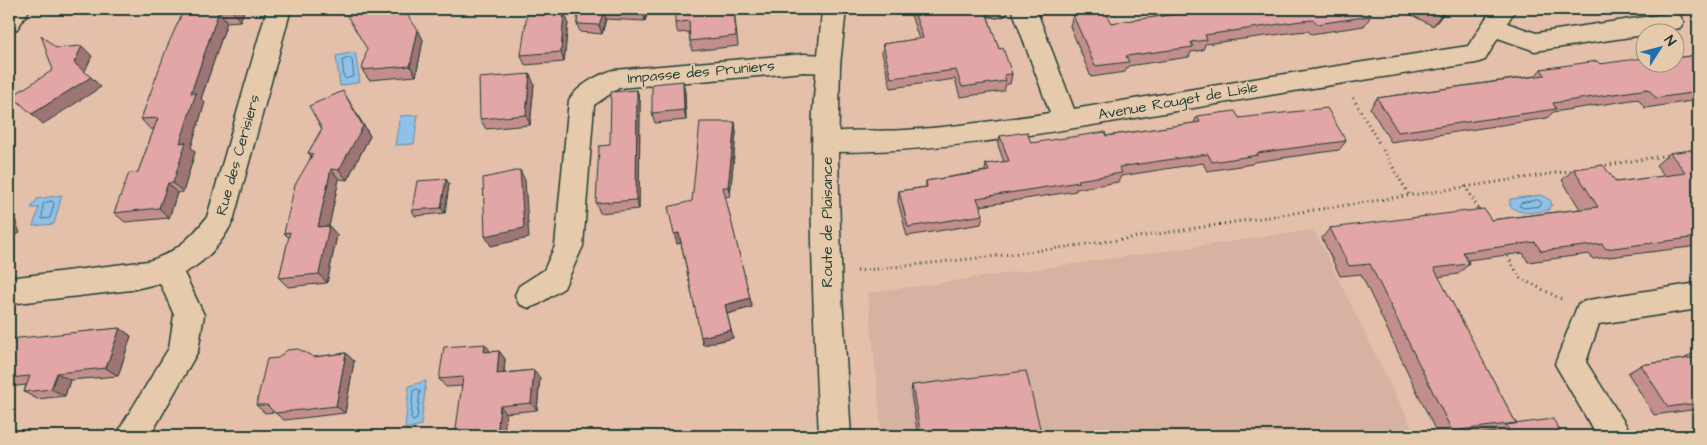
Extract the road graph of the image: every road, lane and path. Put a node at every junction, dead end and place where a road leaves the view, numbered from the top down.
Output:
1 (18, 9) edge
2 (279, 9) edge
3 (834, 9) edge
4 (993, 9) edge
5 (997, 9) edge
6 (1024, 9) edge
7 (1498, 18) edge
8 (9, 23) edge
9 (1634, 28) edge
10 (828, 64) junction
11 (1339, 74) junction
12 (1065, 119) junction
13 (826, 142) junction
14 (1670, 155) edge
15 (1596, 167) edge
16 (1577, 170) edge
17 (1465, 186) junction
18 (1409, 195) junction
19 (1485, 219) edge
20 (1500, 244) edge
21 (167, 268) junction
22 (826, 275) junction
23 (9, 291) edge
24 (528, 295) dead end
25 (1698, 296) edge
26 (1588, 313) junction
27 (133, 436) edge
28 (835, 436) edge
29 (1615, 436) edge

1 - 8 street
2 - 21 street, Rue des Cerisiers
3 - 10 street, Route de Plaisance
4 - 5 street
6 - 12 street
7 - 9 street
7 - 11 street, Avenue Rouget de Lisle
10 - 13 street, Route de Plaisance
10 - 24 street, Impasse des Pruniers
11 - 12 street, Avenue Rouget de Lisle
11 - 18 path
12 - 13 street, Avenue Rouget de Lisle
13 - 22 street, Route de Plaisance
14 - 15 path
16 - 17 path
17 - 18 path
17 - 19 path
18 - 22 path
20 - 26 path
21 - 23 street, Rue des Cerisiers
21 - 27 street
22 - 28 street, Route de Plaisance
25 - 26 street
26 - 29 street

